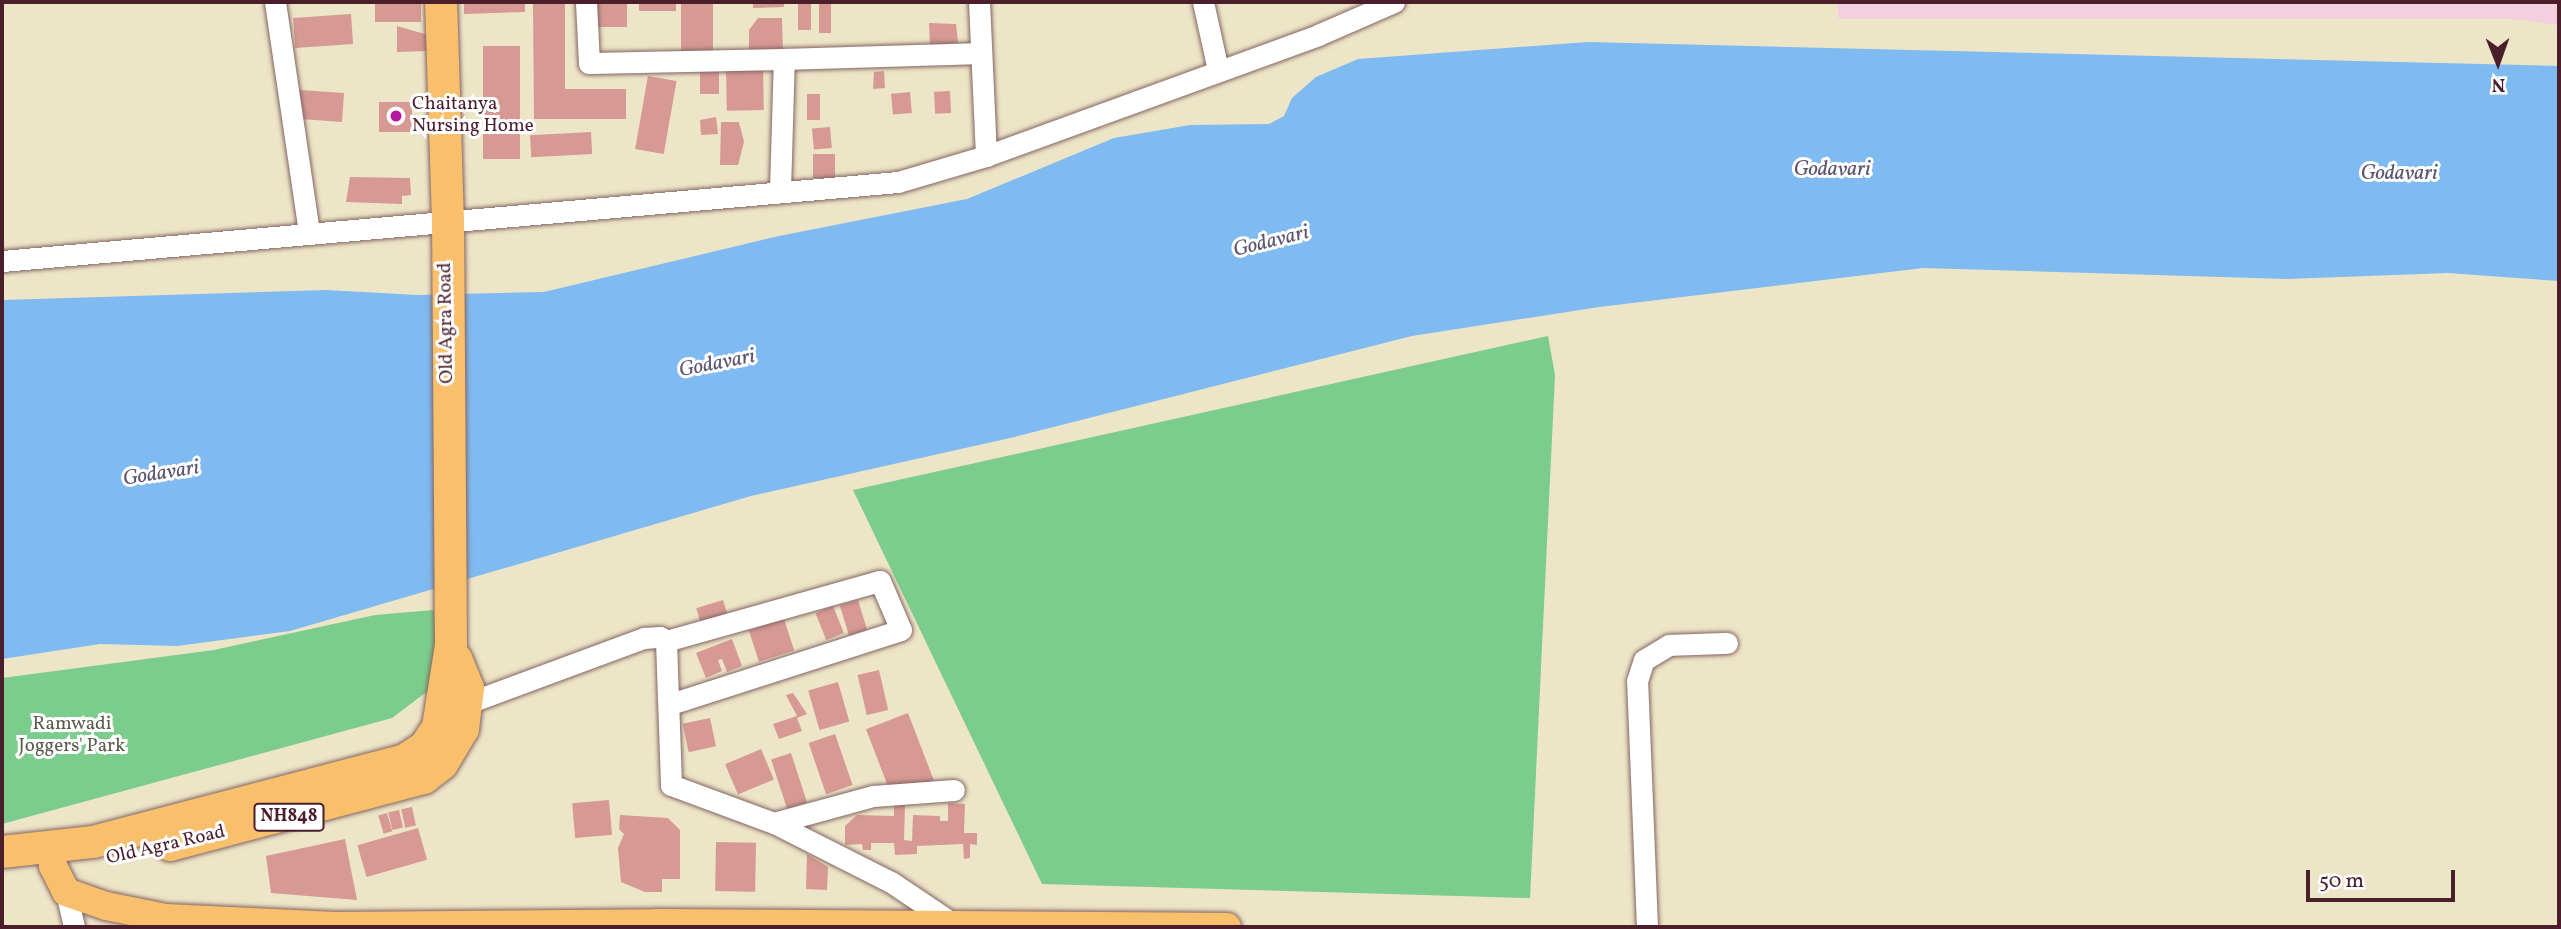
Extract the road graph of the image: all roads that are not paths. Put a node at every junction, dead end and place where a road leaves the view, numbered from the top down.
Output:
1 (275, 2) edge
2 (441, 2) edge
3 (586, 2) edge
4 (979, 2) edge
5 (1202, 2) edge
6 (1394, 2) edge
7 (981, 53) junction
8 (784, 59) junction
9 (1218, 70) junction
10 (986, 156) junction
11 (780, 190) junction
12 (309, 233) junction
13 (447, 236) junction
14 (2, 261) edge
15 (666, 641) junction
16 (1727, 643) dead end
17 (451, 645) junction
18 (468, 703) junction
19 (670, 704) junction
20 (954, 790) dead end
21 (774, 823) junction
22 (2, 852) edge
23 (57, 868) junction
24 (2, 871) edge
25 (955, 925) junction
26 (1017, 926) edge
27 (75, 927) edge
28 (390, 927) edge
29 (1193, 927) edge
30 (1227, 927) edge
31 (1647, 927) edge

1 - 12 street
2 - 13 highway, Old Agra Road / NH848
3 - 8 street
4 - 7 street
5 - 9 street
6 - 9 street
7 - 8 street
7 - 10 street
8 - 11 street
9 - 10 street
10 - 11 street
11 - 13 street
12 - 13 street
12 - 14 street
13 - 17 highway, Old Agra Road / NH848
15 - 18 street
15 - 19 street
15 - 19 street
16 - 31 street
17 - 18 highway, Old Agra Road / NH848
17 - 23 highway, Old Agra Road / NH848
18 - 23 highway, Old Agra Road / NH848
19 - 21 street
20 - 21 street
21 - 25 street
22 - 23 highway, Old Agra Road / NH848
23 - 24 highway, Old Agra Road / NH848
23 - 27 street
23 - 28 main road
25 - 26 main road
25 - 28 main road
26 - 29 main road
29 - 30 main road

